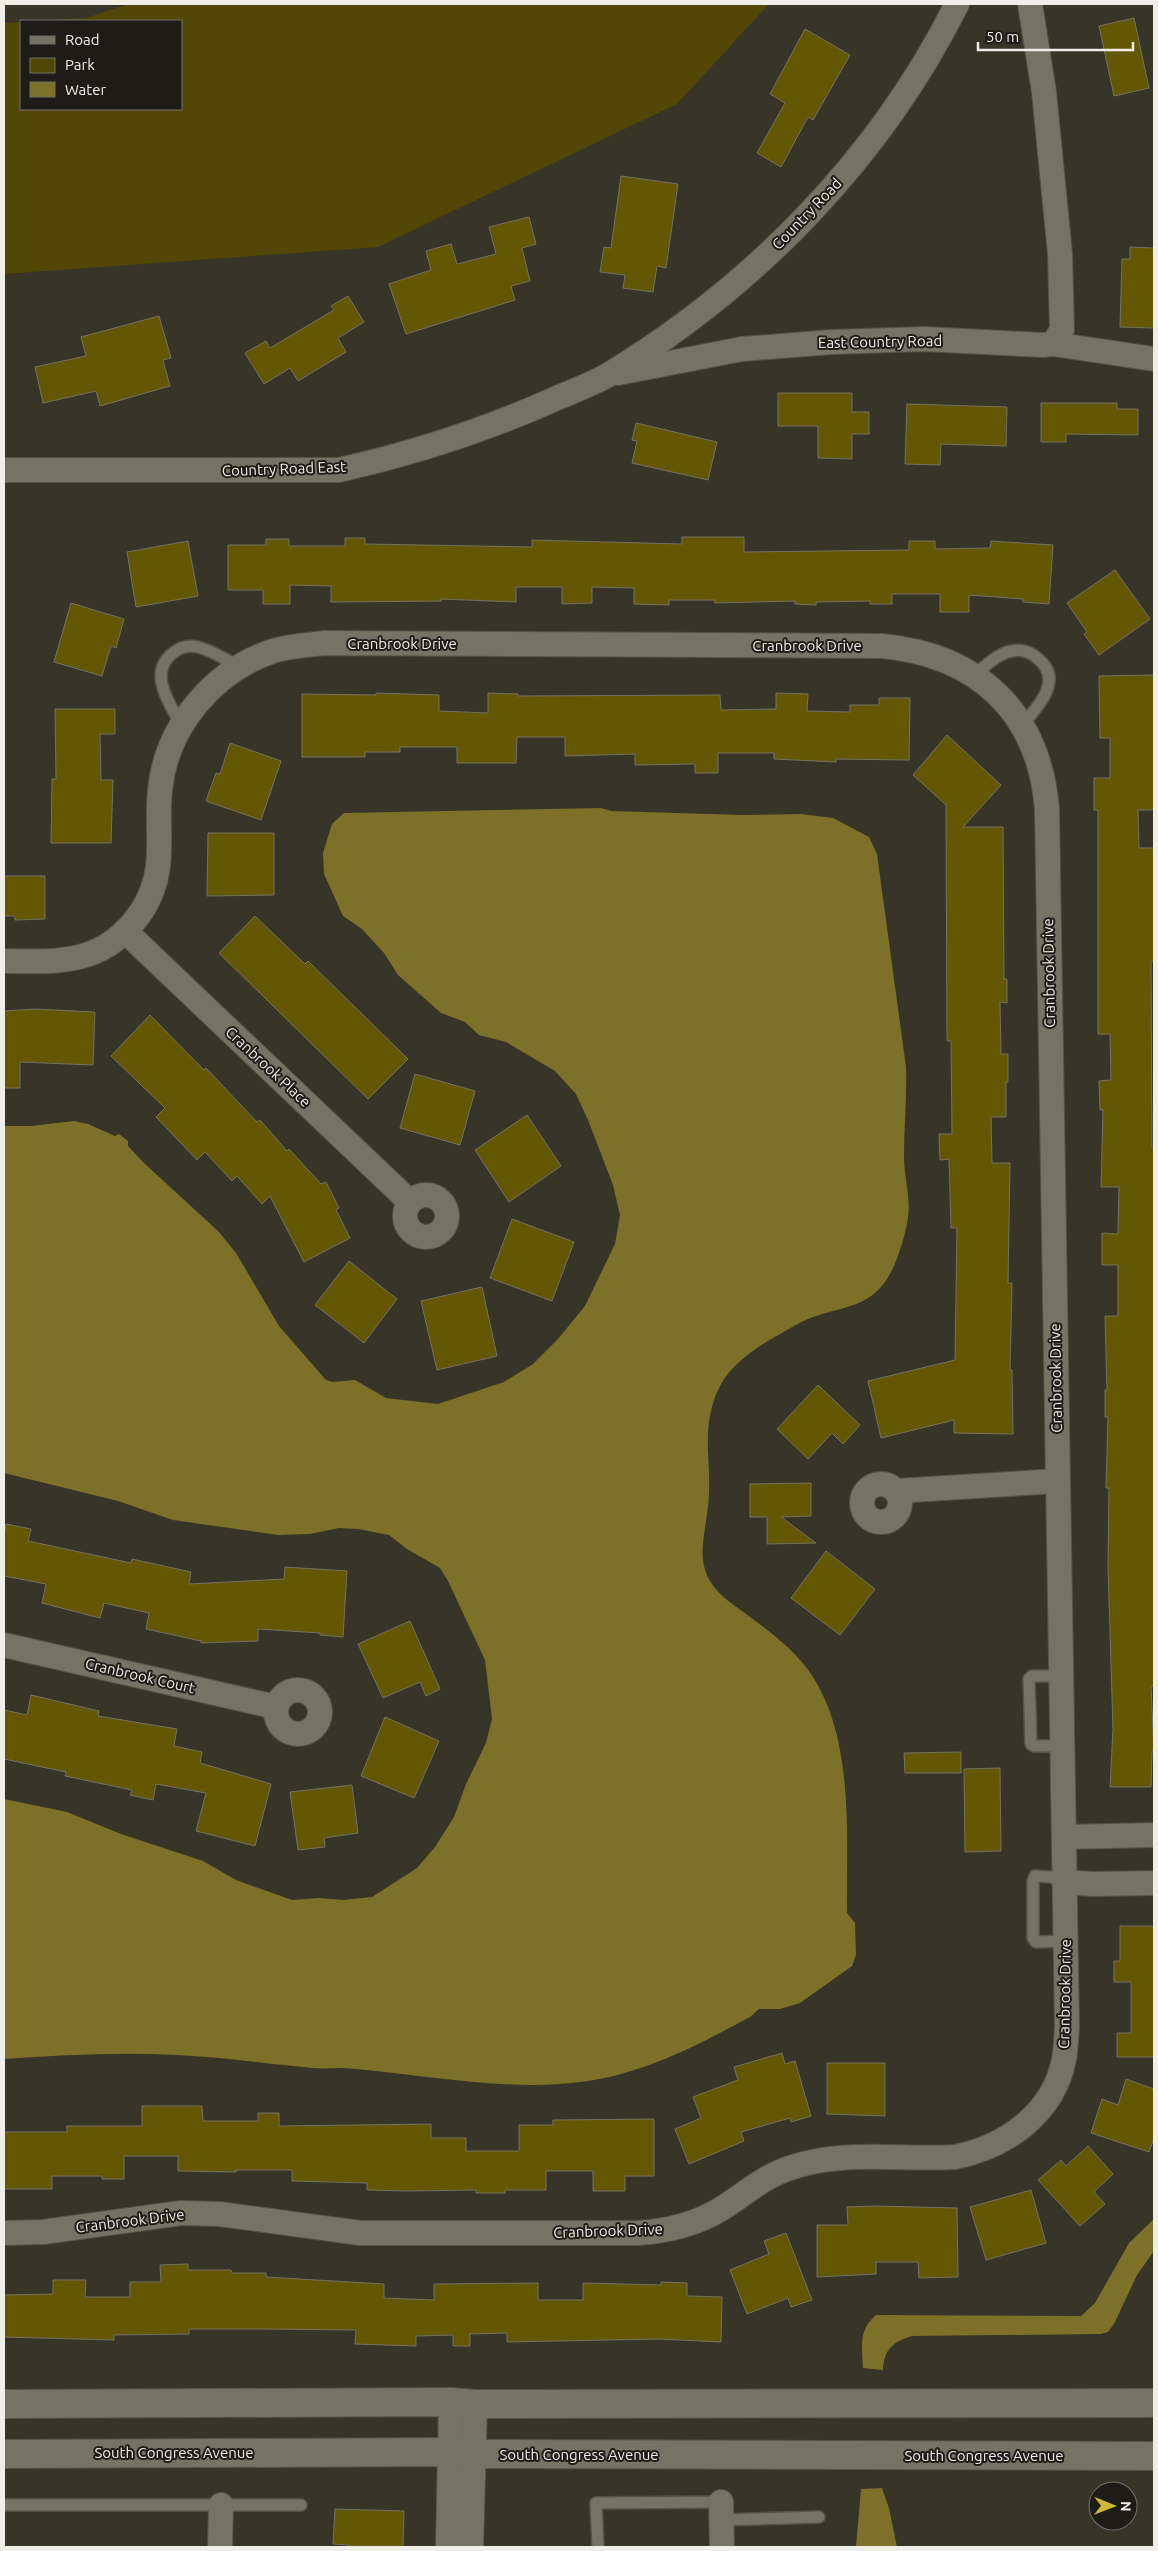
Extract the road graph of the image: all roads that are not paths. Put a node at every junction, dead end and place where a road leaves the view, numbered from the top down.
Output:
1 (957, 4) edge
2 (1030, 4) edge
3 (1053, 344) junction
4 (1154, 359) edge
5 (607, 375) junction
6 (4, 470) edge
7 (240, 667) junction
8 (973, 674) junction
9 (1022, 725) junction
10 (181, 726) junction
11 (125, 931) junction
12 (4, 961) edge
13 (410, 1202) dead end
14 (1058, 1481) junction
15 (896, 1491) dead end
16 (4, 1645) edge
17 (1061, 1676) junction
18 (276, 1708) dead end
19 (1062, 1746) junction
20 (1154, 1835) edge
21 (1064, 1837) junction
22 (1064, 1882) junction
23 (1154, 1883) edge
24 (1066, 1941) junction
25 (4, 2233) edge
26 (463, 2403) junction
27 (1154, 2403) edge
28 (4, 2404) edge
29 (462, 2453) junction
30 (4, 2454) edge
31 (1154, 2456) edge
32 (4, 2505) edge
33 (221, 2505) junction
34 (300, 2505) dead end
35 (721, 2511) junction
36 (819, 2517) dead end
37 (220, 2547) edge
38 (448, 2547) edge
39 (471, 2547) edge
40 (598, 2547) edge
41 (722, 2547) edge

1 - 5 street, Country Road
2 - 3 street
3 - 4 street, East Country Road
3 - 5 street, East Country Road
5 - 6 street, Country Road East
7 - 8 street, Cranbrook Drive
7 - 10 street, Cranbrook Drive
7 - 10 lane
8 - 9 street, Cranbrook Drive
8 - 9 lane
9 - 14 street, Cranbrook Drive
10 - 11 street, Cranbrook Drive
11 - 12 street, Cranbrook Drive
11 - 13 street, Cranbrook Place
14 - 15 street
14 - 17 street, Cranbrook Drive
16 - 18 street, Cranbrook Court
17 - 19 street, Cranbrook Drive
17 - 19 lane
19 - 21 street, Cranbrook Drive
20 - 21 street
21 - 22 street, Cranbrook Drive
22 - 23 street
22 - 24 street, Cranbrook Drive
22 - 24 lane
24 - 25 street, Cranbrook Drive
26 - 27 main road
26 - 28 main road
26 - 29 street
29 - 30 main road, South Congress Avenue
29 - 31 main road, South Congress Avenue
29 - 38 street
29 - 39 street
32 - 33 lane
33 - 34 lane
33 - 37 street
35 - 36 lane
35 - 40 lane
35 - 41 street

